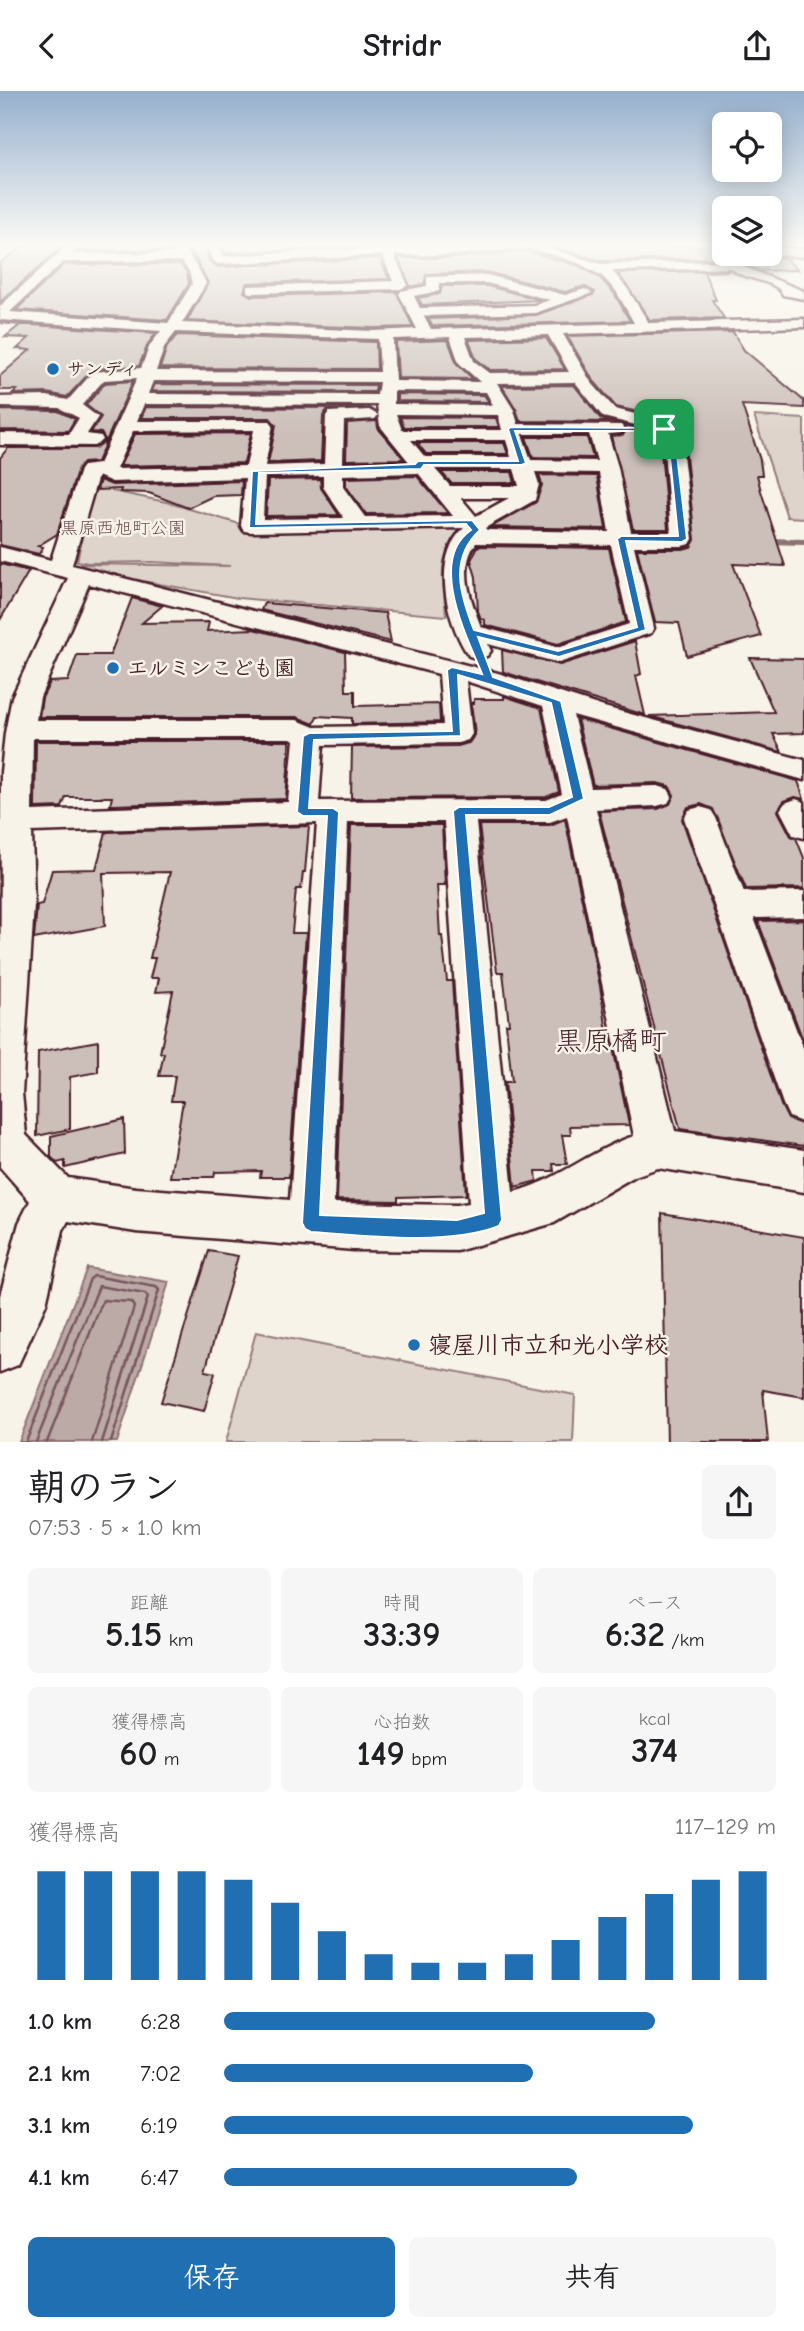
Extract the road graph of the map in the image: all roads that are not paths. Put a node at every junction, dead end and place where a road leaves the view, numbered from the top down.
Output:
1 (185, 307) edge
2 (413, 307) edge
3 (543, 307) edge
4 (632, 307) edge
5 (491, 310) junction
6 (415, 312) junction
7 (0, 315) edge
8 (264, 316) dead end
9 (176, 323) junction
10 (804, 323) edge
11 (644, 327) junction
12 (496, 329) junction
13 (368, 330) junction
14 (557, 330) junction
15 (424, 331) junction
16 (456, 333) junction
17 (148, 375) junction
18 (580, 377) junction
19 (489, 382) junction
20 (386, 397) junction
21 (138, 399) junction
22 (0, 402) edge
23 (36, 403) junction
24 (72, 405) junction
25 (510, 424) junction
26 (126, 426) junction
27 (597, 429) junction
28 (664, 429) junction
29 (396, 435) junction
30 (3, 439) edge
31 (74, 439) junction
32 (106, 440) dead end
33 (523, 464) junction
34 (420, 465) junction
35 (608, 467) junction
36 (106, 470) junction
37 (332, 470) junction
38 (256, 471) junction
39 (443, 492) junction
40 (528, 492) junction
41 (360, 524) junction
42 (470, 528) junction
43 (621, 539) junction
44 (0, 554) edge
45 (70, 573) junction
46 (471, 632) junction
47 (452, 670) junction
48 (489, 679) junction
49 (556, 701) junction
50 (20, 729) junction
51 (309, 736) junction
52 (804, 770) edge
53 (657, 796) dead end
54 (578, 799) junction
55 (459, 811) junction
56 (318, 812) junction
57 (700, 818) dead end
58 (16, 823) junction
59 (804, 904) edge
60 (733, 905) junction
61 (804, 1104) edge
62 (2, 1118) edge
63 (658, 1148) junction
64 (804, 1171) edge
65 (57, 1199) junction
66 (493, 1220) junction
67 (311, 1223) junction
68 (0, 1347) edge

1 - 9 street
2 - 6 street
3 - 5 street
4 - 11 street
5 - 6 street
5 - 12 street
6 - 15 street
7 - 9 street
8 - 9 street
9 - 13 street
9 - 17 street
10 - 11 street
11 - 14 street
12 - 14 street
12 - 16 street
13 - 15 street
13 - 20 street
14 - 18 street
15 - 16 street
16 - 19 street
17 - 20 street
17 - 21 street
17 - 24 street
18 - 19 street
18 - 28 street
19 - 20 street
19 - 25 street
20 - 21 street
20 - 25 street
20 - 29 street
20 - 37 street
21 - 26 street
22 - 23 street
23 - 24 street
23 - 30 street
24 - 31 street
25 - 27 street
25 - 29 street
25 - 33 street
26 - 36 street
26 - 38 street
27 - 28 street
27 - 35 street
28 - 43 street
29 - 34 street
30 - 31 street
31 - 32 street
33 - 34 street
33 - 35 street
33 - 40 street
34 - 37 street
34 - 39 street
35 - 43 street
36 - 38 street
36 - 45 street
37 - 38 street
37 - 41 street
38 - 41 street
39 - 40 street
39 - 42 street
40 - 42 street
41 - 42 street
42 - 43 street
42 - 46 street
43 - 46 street
44 - 45 street
45 - 47 street
45 - 50 street
46 - 48 street
47 - 48 street
47 - 51 street
48 - 49 street
49 - 52 street
49 - 54 street
50 - 51 street
50 - 58 street
51 - 56 street
53 - 54 street
54 - 55 street
54 - 63 street
55 - 56 street
55 - 66 street
56 - 58 street
56 - 67 street
57 - 60 street
58 - 62 street
59 - 60 street
60 - 61 street
62 - 65 street
63 - 64 street
63 - 66 street
65 - 67 street
65 - 68 street
66 - 67 street

